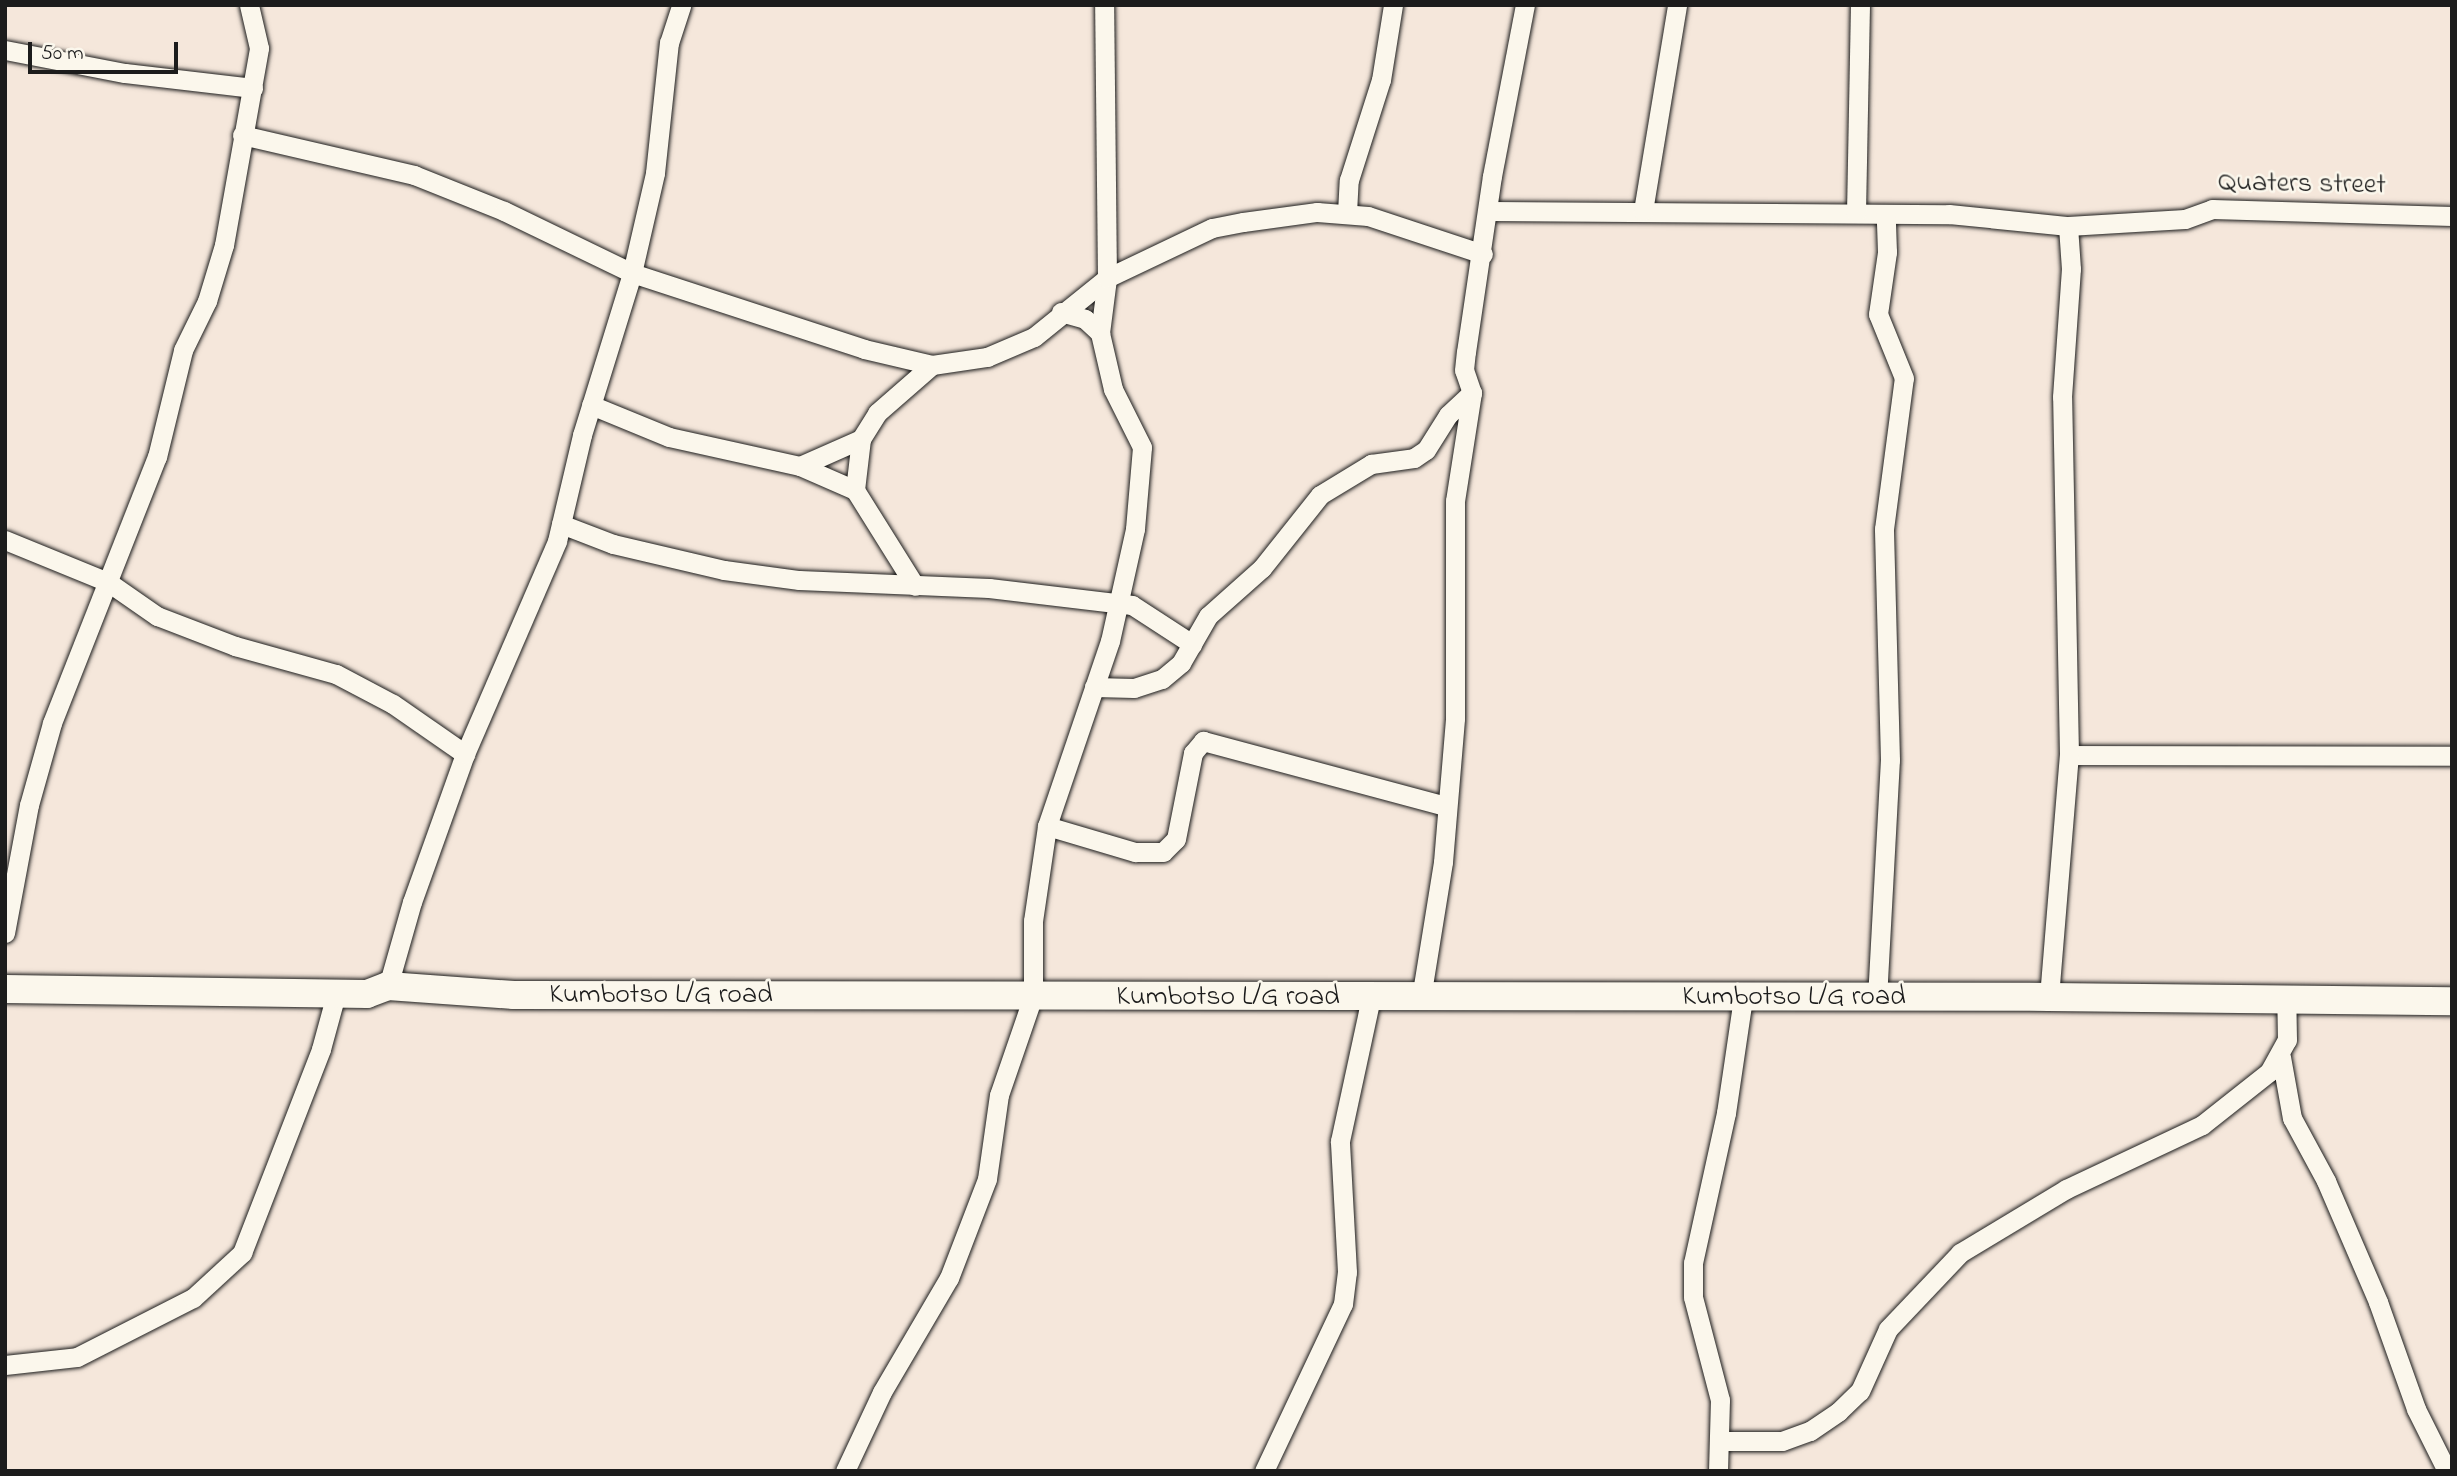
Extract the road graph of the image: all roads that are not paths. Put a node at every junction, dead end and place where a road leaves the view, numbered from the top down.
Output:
1 (249, 5) edge
2 (681, 5) edge
3 (1104, 5) edge
4 (1393, 5) edge
5 (1525, 5) edge
6 (1678, 5) edge
7 (1860, 5) edge
8 (5, 50) edge
9 (253, 88) junction
10 (242, 135) junction
11 (1490, 211) junction
12 (1643, 211) junction
13 (1347, 213) junction
14 (1856, 213) junction
15 (1886, 214) junction
16 (2452, 216) edge
17 (2068, 226) junction
18 (1483, 254) junction
19 (632, 273) junction
20 (1107, 278) junction
21 (1061, 312) junction
22 (1100, 333) junction
23 (932, 365) junction
24 (1472, 393) junction
25 (591, 405) junction
26 (861, 439) junction
27 (800, 466) junction
28 (855, 490) junction
29 (561, 524) junction
30 (5, 540) edge
31 (108, 582) junction
32 (915, 586) junction
33 (1118, 604) junction
34 (1192, 644) junction
35 (1094, 687) junction
36 (466, 754) junction
37 (2069, 755) junction
38 (2452, 756) edge
39 (1445, 806) junction
40 (1048, 826) junction
41 (5, 933) edge
42 (388, 985) junction
43 (5, 989) edge
44 (336, 993) junction
45 (1033, 996) junction
46 (2049, 996) junction
47 (1371, 998) junction
48 (1421, 998) junction
49 (1743, 998) junction
50 (1877, 999) junction
51 (2286, 1001) junction
52 (2452, 1001) edge
53 (2281, 1057) junction
54 (5, 1365) edge
55 (1722, 1441) junction
56 (845, 1471) edge
57 (1264, 1471) edge
58 (1718, 1471) edge
59 (2447, 1471) edge

1 - 9 street
2 - 19 street
3 - 20 street
4 - 13 street
5 - 11 street
6 - 12 street
7 - 14 street
8 - 9 street
9 - 10 street
10 - 19 street
10 - 31 street
11 - 12 street, Quaters street
11 - 18 street
12 - 14 street, Quaters street
13 - 18 street
13 - 20 street
14 - 15 street, Quaters street
15 - 17 street, Quaters street
15 - 50 street
16 - 17 street, Quaters street
17 - 37 street
18 - 24 street
19 - 23 street
19 - 25 street
20 - 21 street
20 - 22 street
21 - 22 street
21 - 23 street
22 - 33 street
23 - 26 street
24 - 34 street
24 - 39 street
25 - 27 street
25 - 29 street
26 - 27 street
26 - 28 street
27 - 28 street
28 - 32 street
29 - 32 street
29 - 36 street
30 - 31 street
31 - 36 street
31 - 41 street
32 - 33 street
33 - 34 street
33 - 35 street
34 - 35 street
35 - 40 street
36 - 42 street
37 - 38 street
37 - 46 street
39 - 40 street
39 - 48 street
40 - 45 street
42 - 44 main road, Kumbotso L/G road
42 - 45 main road, Kumbotso L/G road
43 - 44 main road, Kumbotso L/G road
44 - 54 street
45 - 47 main road, Kumbotso L/G road
45 - 56 street
46 - 50 main road, Kumbotso L/G road
46 - 51 main road, Kumbotso L/G road
47 - 48 main road, Kumbotso L/G road
47 - 57 street
48 - 49 main road, Kumbotso L/G road
49 - 50 main road, Kumbotso L/G road
49 - 55 street
51 - 52 main road, Kumbotso L/G road
51 - 53 street
53 - 55 street
53 - 59 street
55 - 58 street

